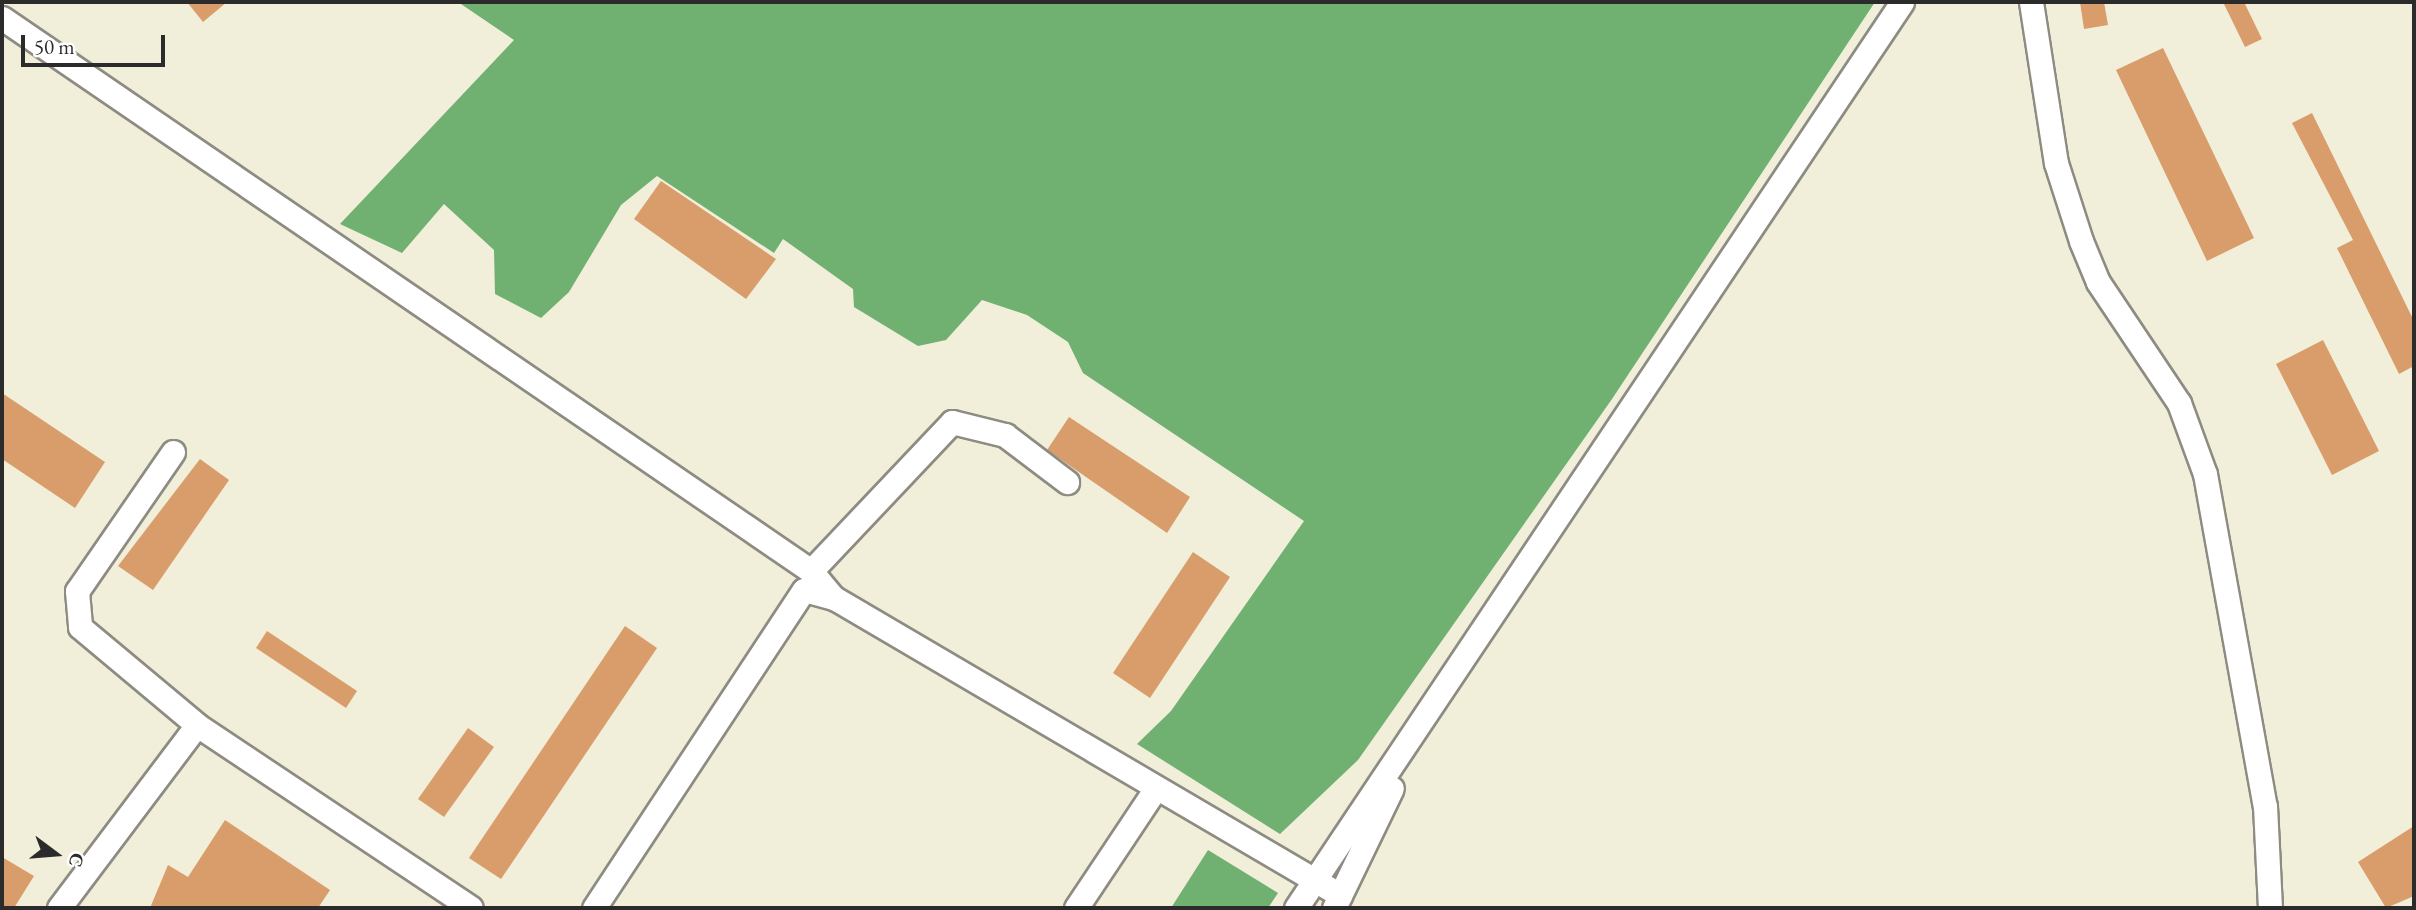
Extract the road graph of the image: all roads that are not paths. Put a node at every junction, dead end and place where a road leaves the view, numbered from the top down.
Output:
1 (1902, 2) edge
2 (2031, 2) edge
3 (2, 18) edge
4 (173, 452) dead end
5 (1067, 482) dead end
6 (811, 571) junction
7 (834, 598) junction
8 (197, 724) junction
9 (1418, 734) junction
10 (1154, 791) junction
11 (1313, 879) junction
12 (1337, 902) edge
13 (59, 908) edge
14 (471, 908) edge
15 (594, 908) edge
16 (1076, 908) edge
17 (1296, 908) edge
18 (2270, 908) edge

1 - 9 street
2 - 18 street
3 - 6 street
4 - 8 street
5 - 6 street
6 - 7 street
7 - 10 street
7 - 15 street
8 - 13 street
8 - 14 street
9 - 11 street
9 - 12 street
10 - 11 street
10 - 16 street
11 - 12 street
11 - 17 street

